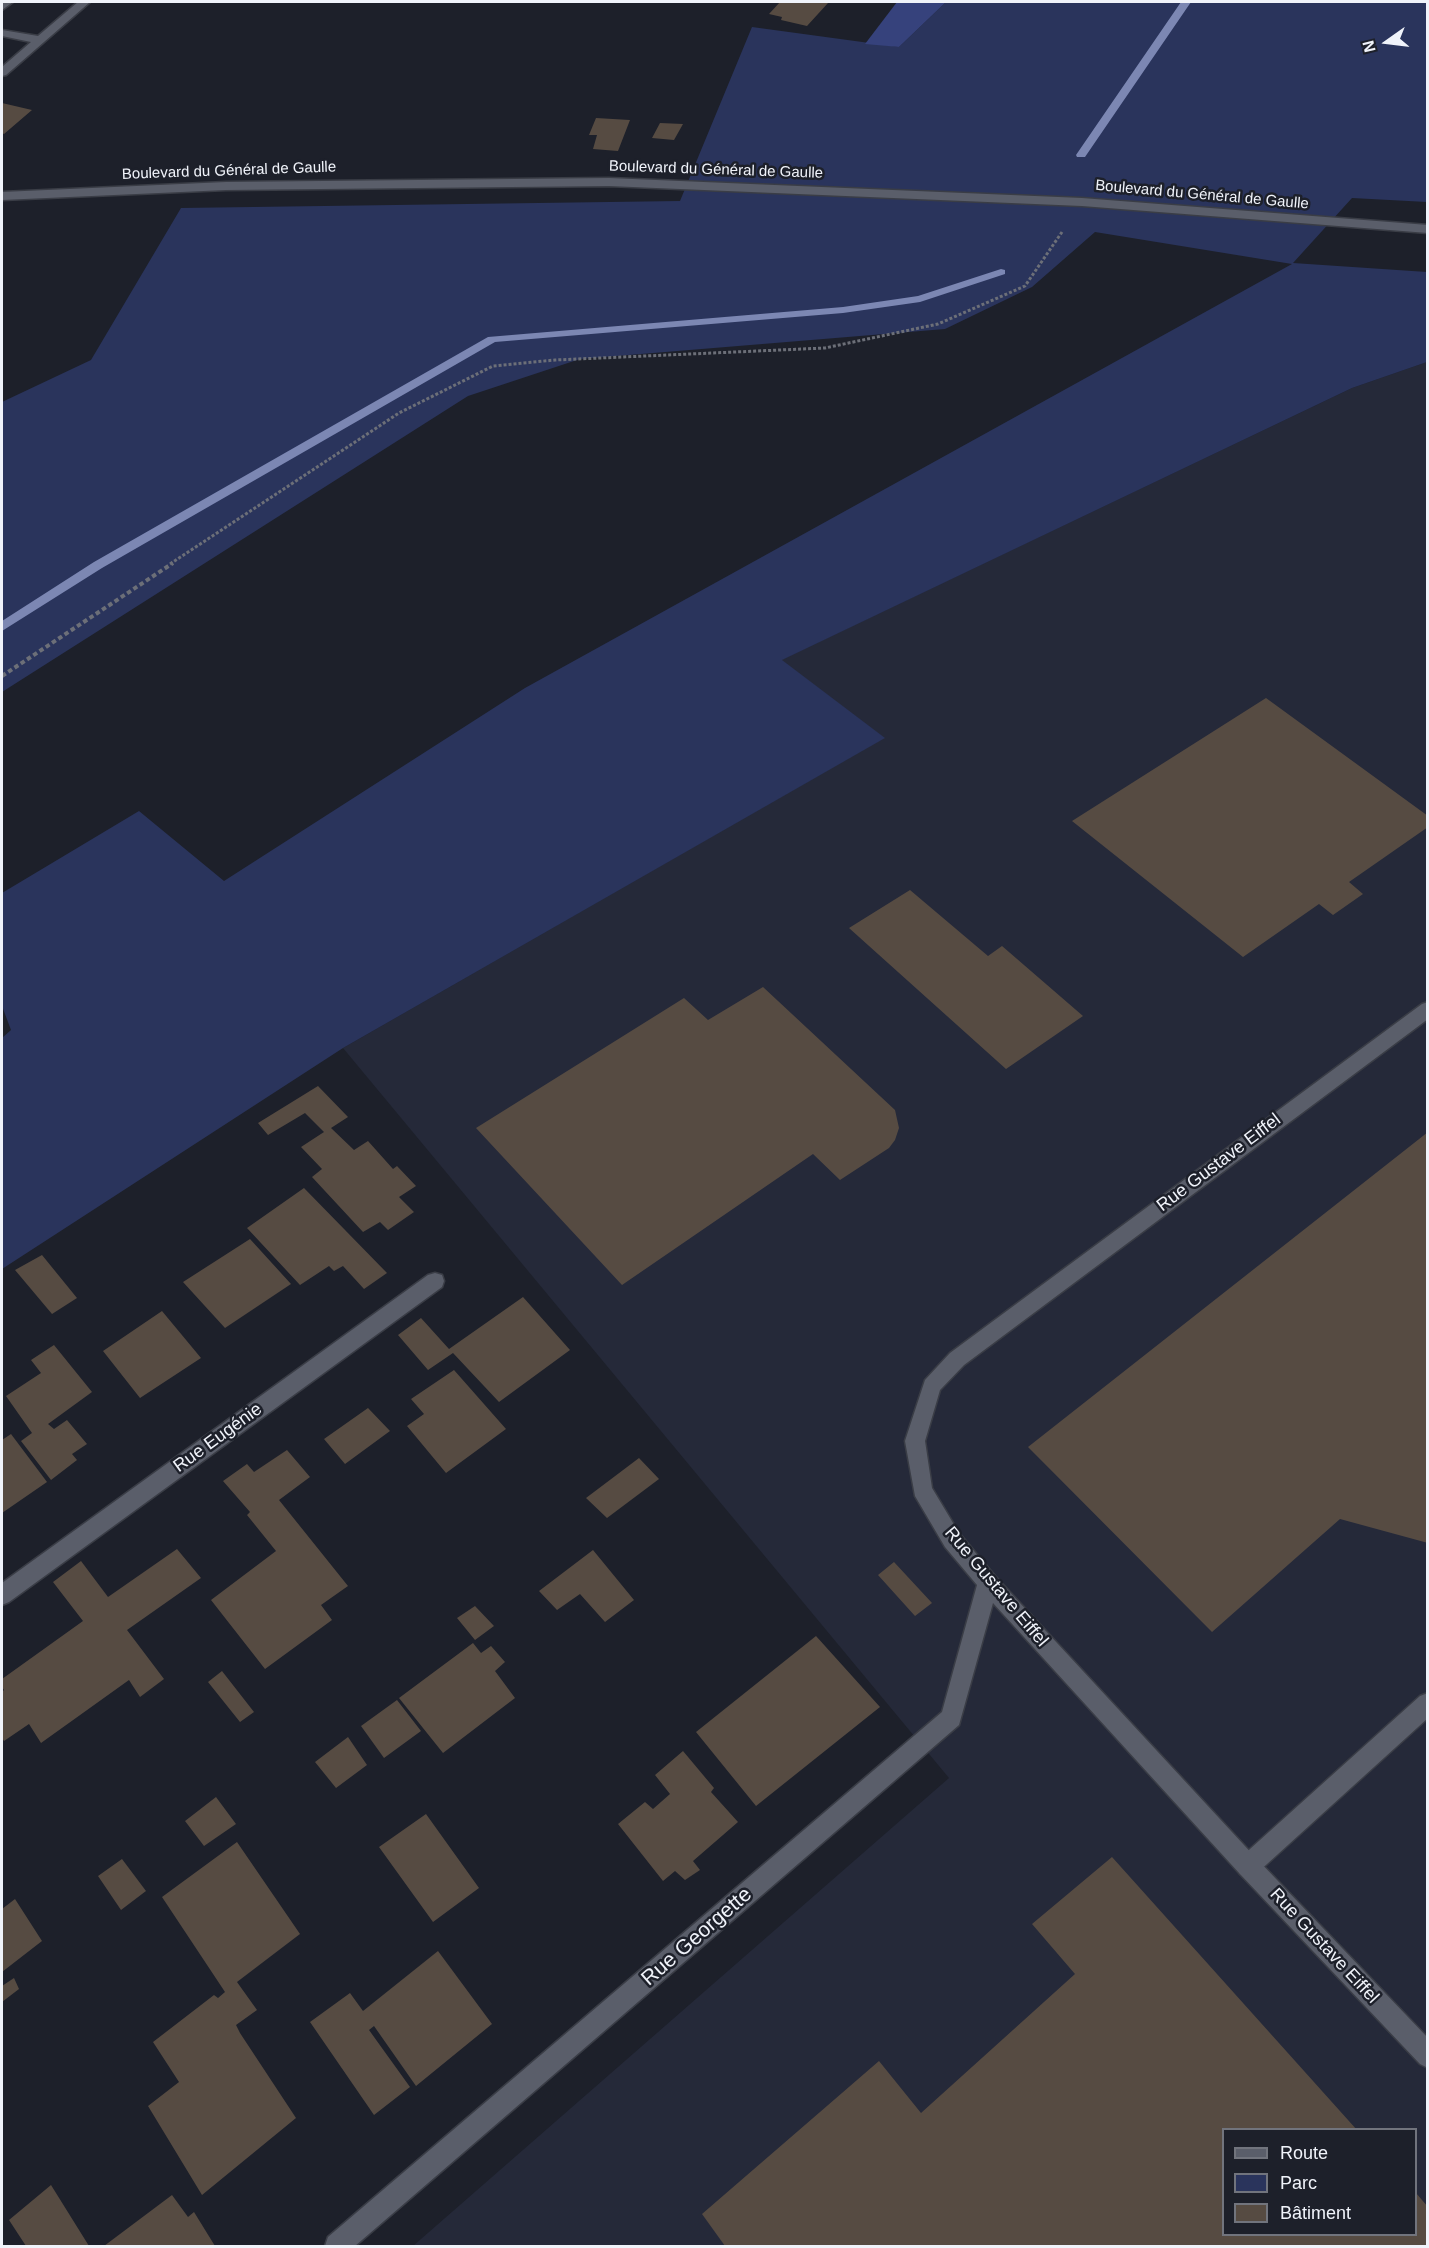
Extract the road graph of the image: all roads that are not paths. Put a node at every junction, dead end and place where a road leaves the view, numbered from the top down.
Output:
1 (8, 2) edge
2 (84, 2) edge
3 (2, 7) edge
4 (2, 33) edge
5 (40, 40) junction
6 (2, 73) edge
7 (2, 196) edge
8 (1428, 229) edge
9 (1428, 1008) edge
10 (435, 1281) dead end
11 (988, 1583) junction
12 (2, 1595) edge
13 (1428, 1703) edge
14 (1248, 1866) junction
15 (1428, 2056) edge
16 (337, 2247) edge

1 - 3 street
2 - 5 street
4 - 5 street
5 - 6 street
7 - 8 street, Boulevard du Général de Gaulle
9 - 11 street, Rue Gustave Eiffel
10 - 12 street, Rue Eugénie
11 - 14 street, Rue Gustave Eiffel
11 - 16 street, Rue Georgette
13 - 14 street
14 - 15 street, Rue Gustave Eiffel

